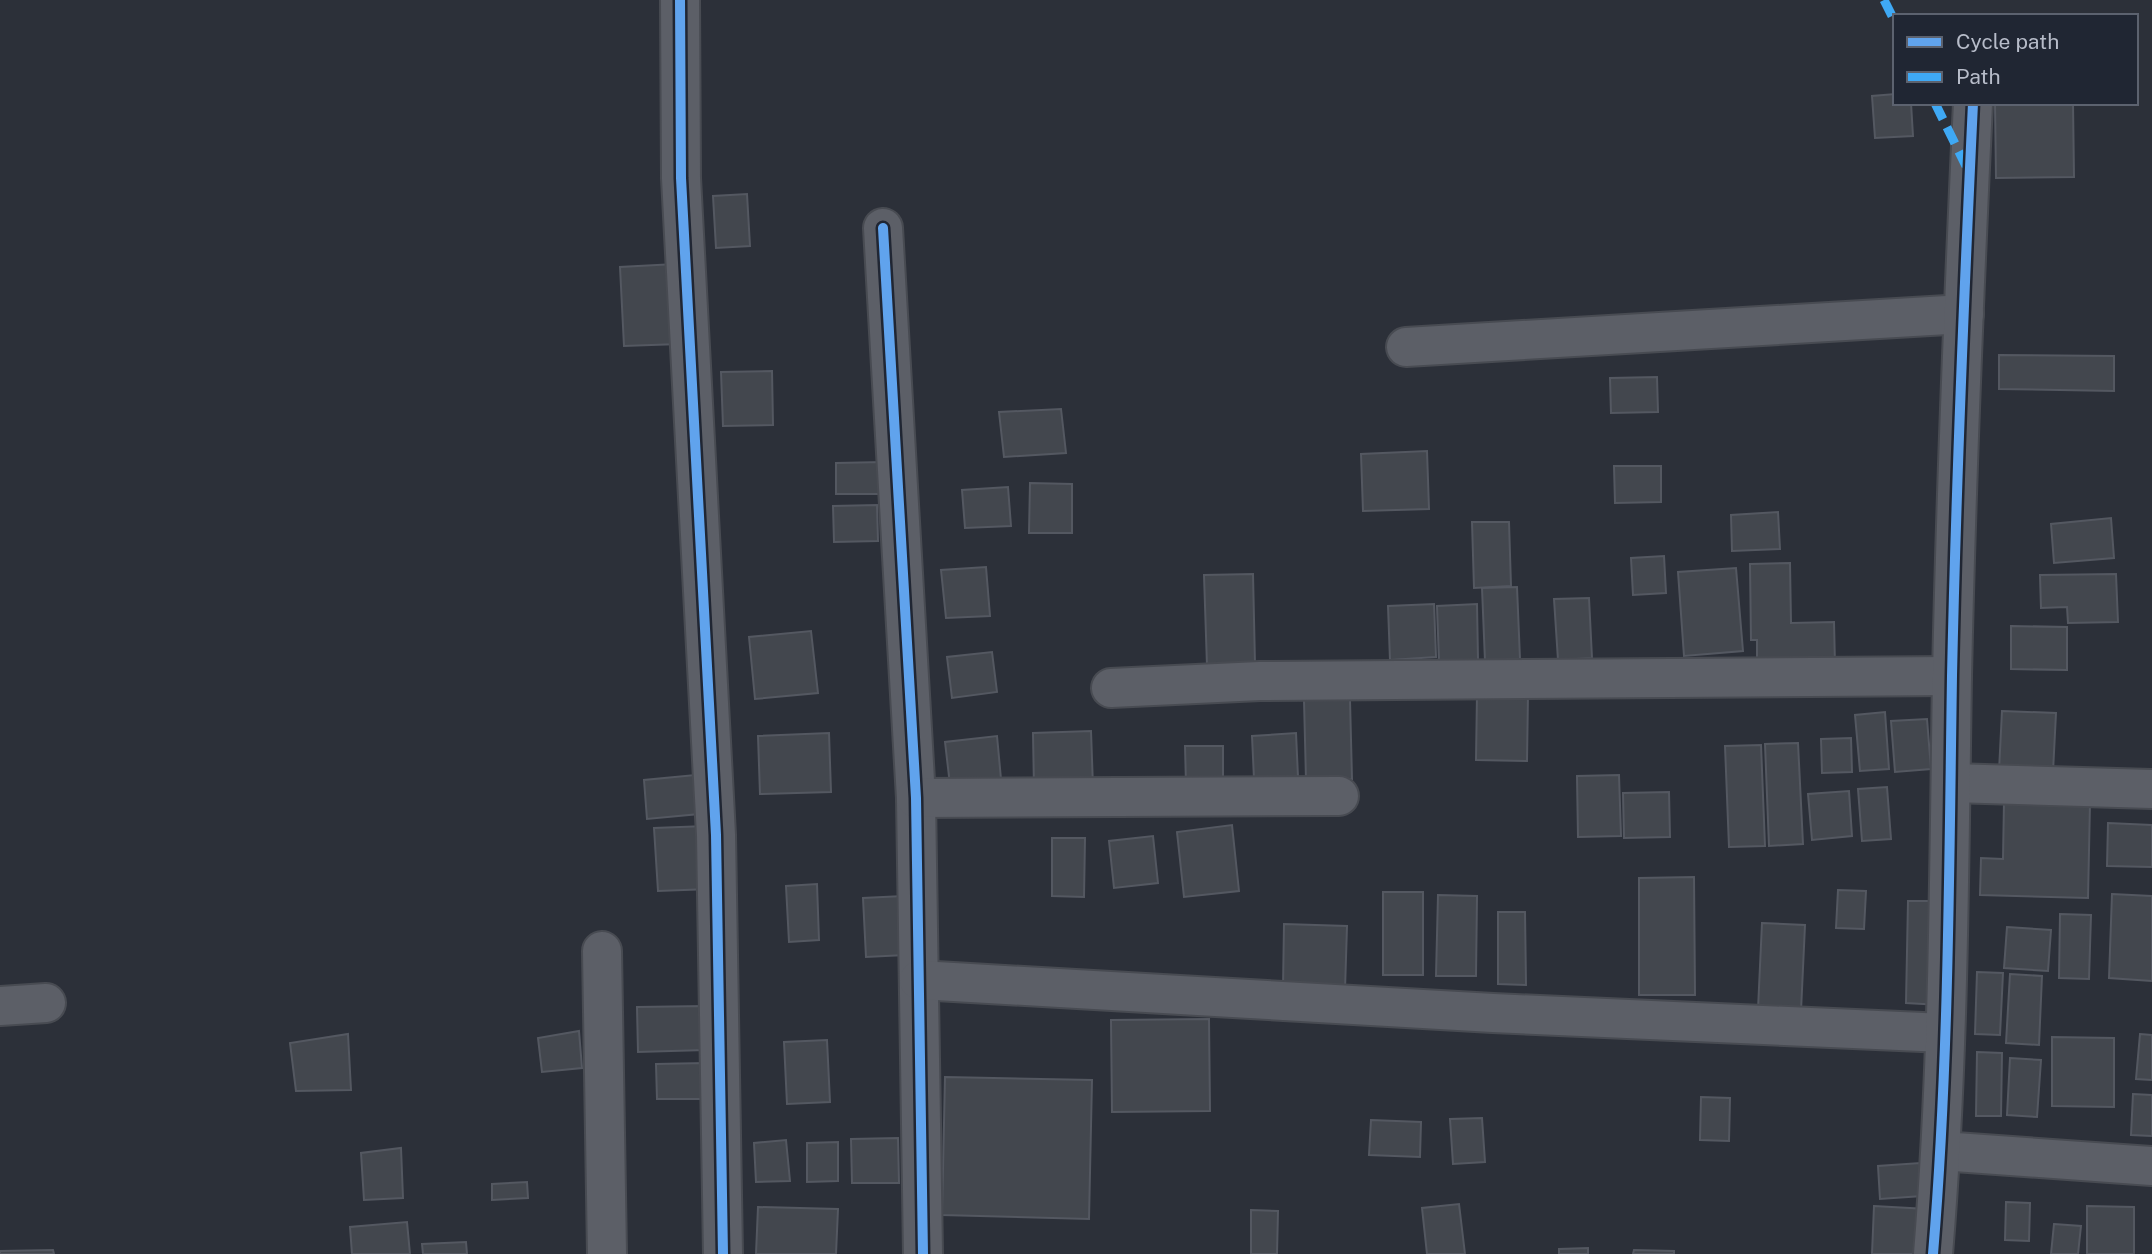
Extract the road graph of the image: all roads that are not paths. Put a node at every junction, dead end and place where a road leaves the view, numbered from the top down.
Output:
1 (680, 0) edge
2 (1973, 105) edge
3 (883, 228) dead end
4 (1964, 314) junction
5 (1406, 347) dead end
6 (1952, 676) junction
7 (1111, 688) dead end
8 (1952, 783) junction
9 (2152, 789) edge
10 (1339, 796) dead end
11 (916, 798) junction
12 (601, 951) dead end
13 (919, 980) junction
14 (46, 1003) dead end
15 (0, 1006) edge
16 (1945, 1033) junction
17 (1941, 1151) junction
18 (2152, 1166) edge
19 (607, 1254) edge
20 (723, 1254) edge
21 (923, 1254) edge
22 (1933, 1254) edge

1 - 20 street
2 - 4 street
3 - 11 street
4 - 5 street
4 - 6 street
6 - 7 street
6 - 8 street
8 - 9 street
8 - 16 street
10 - 11 street
11 - 13 street
12 - 19 street
13 - 16 street
13 - 21 street
14 - 15 street
16 - 17 street
17 - 18 street
17 - 22 street

